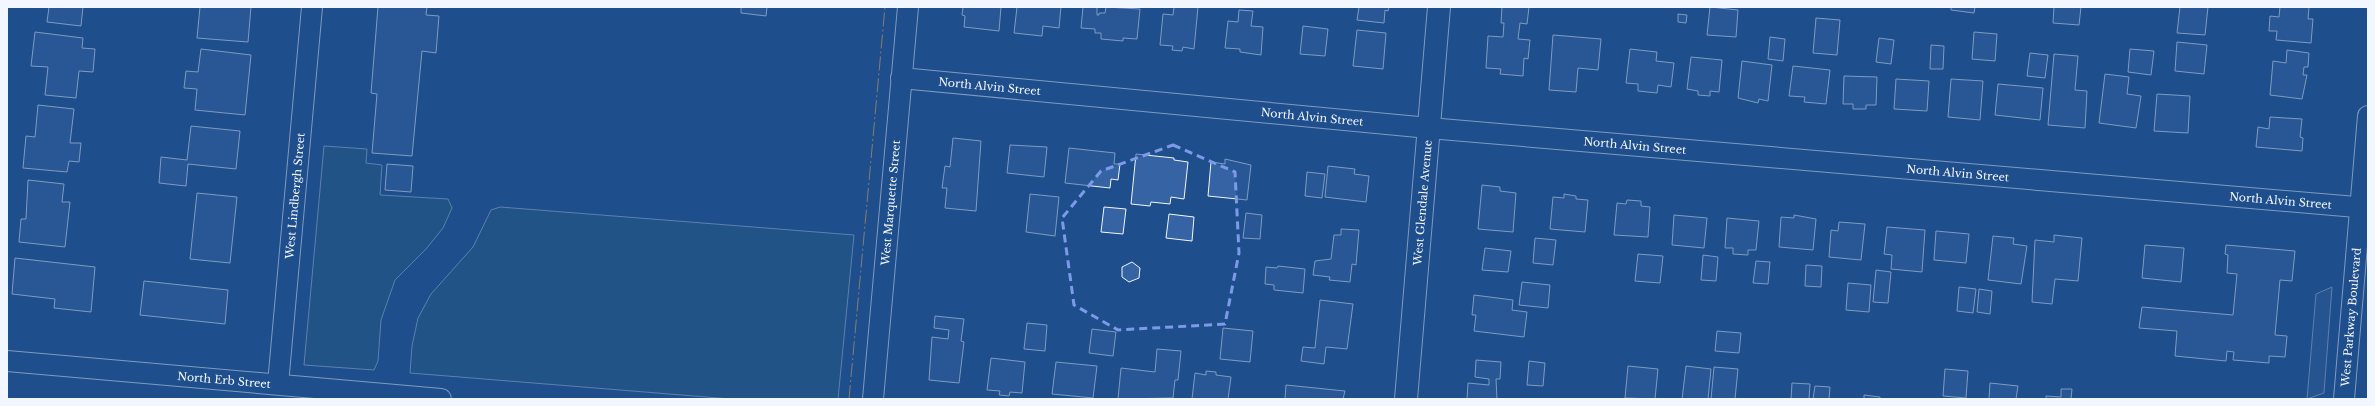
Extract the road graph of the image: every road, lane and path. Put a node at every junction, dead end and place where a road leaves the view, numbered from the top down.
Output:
1 (312, 7) edge
2 (908, 7) edge
3 (1439, 7) edge
4 (901, 78) junction
5 (2368, 116) edge
6 (1429, 128) junction
7 (2364, 208) edge
8 (7, 361) edge
9 (278, 384) junction
10 (441, 399) edge
11 (873, 399) edge
12 (1406, 399) edge
13 (2344, 399) edge

1 - 9 street, West Lindbergh Street
2 - 4 street, West Marquette Street
3 - 6 street, West Glendale Avenue
4 - 6 street, North Alvin Street
4 - 11 street, West Marquette Street
5 - 7 street, West Parkway Boulevard
6 - 7 street, North Alvin Street
6 - 12 street, West Glendale Avenue
7 - 13 street, West Parkway Boulevard
8 - 9 street, North Erb Street
9 - 10 street, North Erb Street

